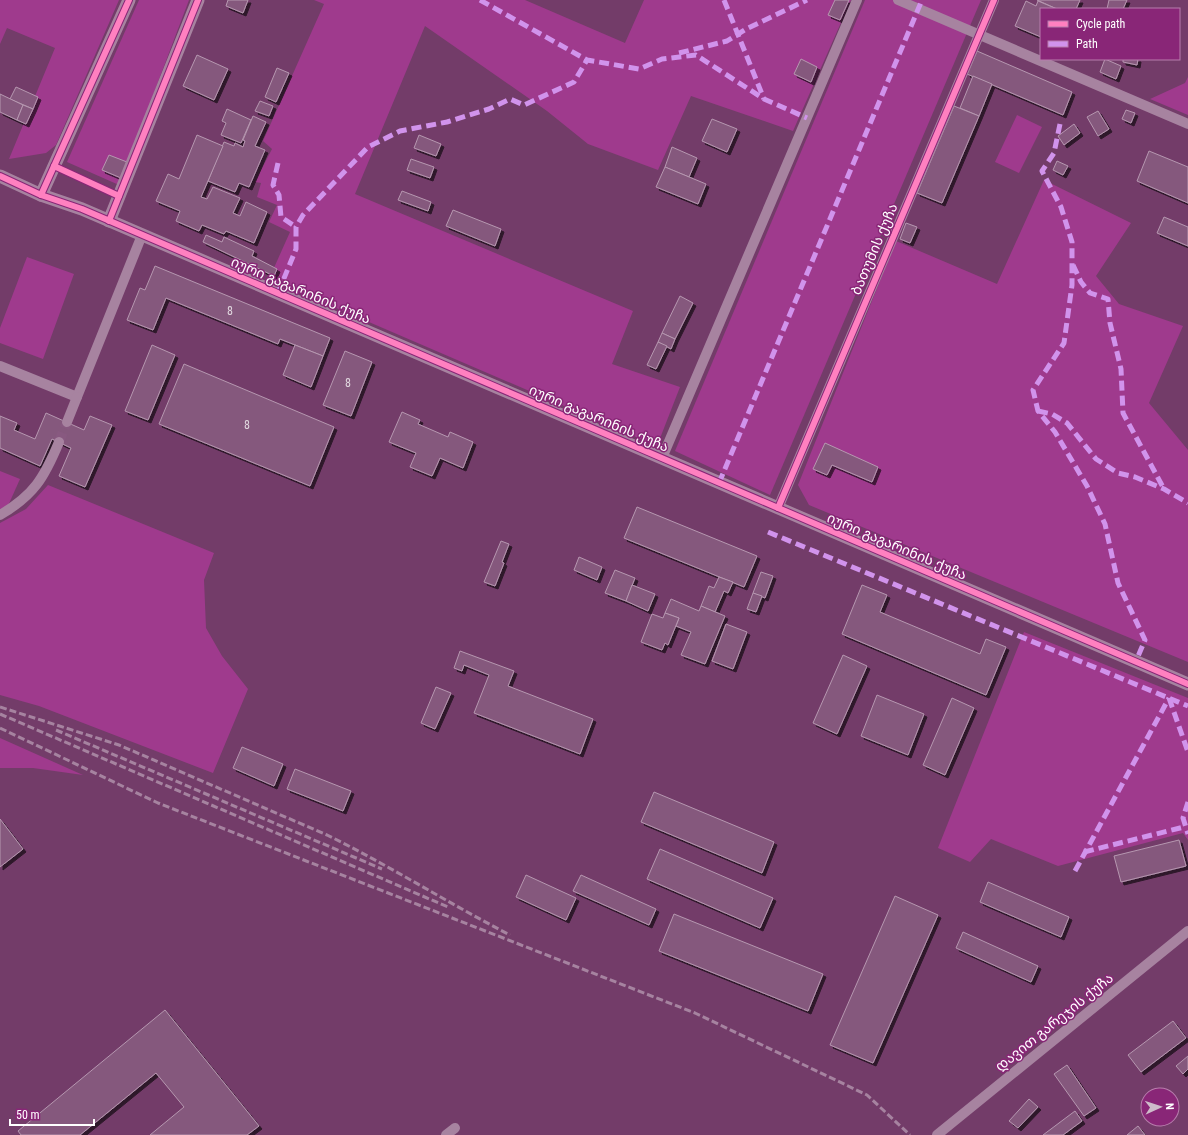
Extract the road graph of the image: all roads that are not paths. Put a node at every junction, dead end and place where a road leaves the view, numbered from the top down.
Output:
1 (129, 0) edge
2 (198, 0) edge
3 (857, 0) edge
4 (898, 0) edge
5 (994, 0) edge
6 (979, 34) junction
7 (1188, 124) edge
8 (1, 179) edge
9 (41, 194) junction
10 (109, 221) junction
11 (142, 235) junction
12 (0, 366) edge
13 (77, 397) junction
14 (67, 422) tunnel mouth
15 (59, 442) tunnel mouth
16 (662, 458) junction
17 (778, 508) junction
18 (0, 515) edge
19 (1188, 684) edge
20 (1188, 931) edge
21 (455, 1128) dead end
22 (446, 1135) edge
23 (938, 1135) edge

1 - 9 street
2 - 10 street
3 - 16 street
4 - 6 street
5 - 6 street, ბათუმის ქუჩა
6 - 7 street
6 - 17 street, ბათუმის ქუჩა
8 - 9 street, იური გაგარინის ქუჩა
9 - 10 street, იური გაგარინის ქუჩა
10 - 11 street, იური გაგარინის ქუჩა
11 - 13 street
11 - 16 street, იური გაგარინის ქუჩა
12 - 13 street
13 - 14 street
15 - 18 street
16 - 17 street, იური გაგარინის ქუჩა
17 - 19 street, იური გაგარინის ქუჩა
20 - 23 street, დავით გარეჯის ქუჩა
21 - 22 street

